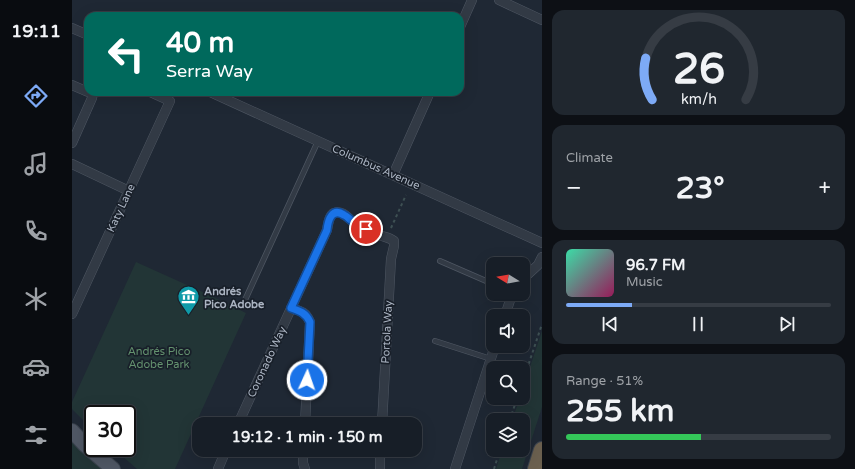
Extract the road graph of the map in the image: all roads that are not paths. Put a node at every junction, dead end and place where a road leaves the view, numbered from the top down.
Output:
1 (472, 0) edge
2 (499, 0) edge
3 (464, 17) edge
4 (542, 20) edge
5 (72, 28) edge
6 (84, 33) edge
7 (72, 85) edge
8 (84, 89) edge
9 (92, 96) edge
10 (159, 96) edge
11 (219, 96) edge
12 (428, 96) edge
13 (318, 141) junction
14 (72, 143) edge
15 (72, 164) edge
16 (393, 175) junction
17 (129, 191) junction
18 (394, 241) joint
19 (542, 243) edge
20 (542, 257) edge
21 (440, 261) dead end
22 (530, 272) edge
23 (486, 281) edge
24 (245, 300) dead end
25 (291, 308) junction
26 (72, 314) edge
27 (435, 341) dead end
28 (493, 353) edge
29 (491, 359) junction
30 (241, 417) edge
31 (305, 417) edge
32 (382, 417) edge
33 (72, 431) edge
34 (542, 450) edge
35 (223, 457) edge
36 (303, 457) edge
37 (380, 457) edge
38 (113, 469) edge
39 (218, 469) edge
40 (305, 469) edge
41 (380, 469) edge
42 (455, 469) edge
43 (536, 469) edge

1 - 3 street
2 - 4 street
5 - 6 street
7 - 8 street
9 - 14 street
10 - 17 street, Katy Lane
11 - 13 street, Columbus Avenue
12 - 16 street
13 - 16 street, Columbus Avenue
13 - 24 lane
15 - 17 street
16 - 19 street, Columbus Avenue
17 - 26 street, Katy Lane
18 - 25 street, Coronado Way
18 - 32 street, Portola Way
20 - 22 street
21 - 23 lane
25 - 30 street, Coronado Way
25 - 31 street
27 - 29 lane
28 - 29 street
29 - 42 street
33 - 38 main road
34 - 43 highway
35 - 39 street
36 - 40 street
37 - 41 street

